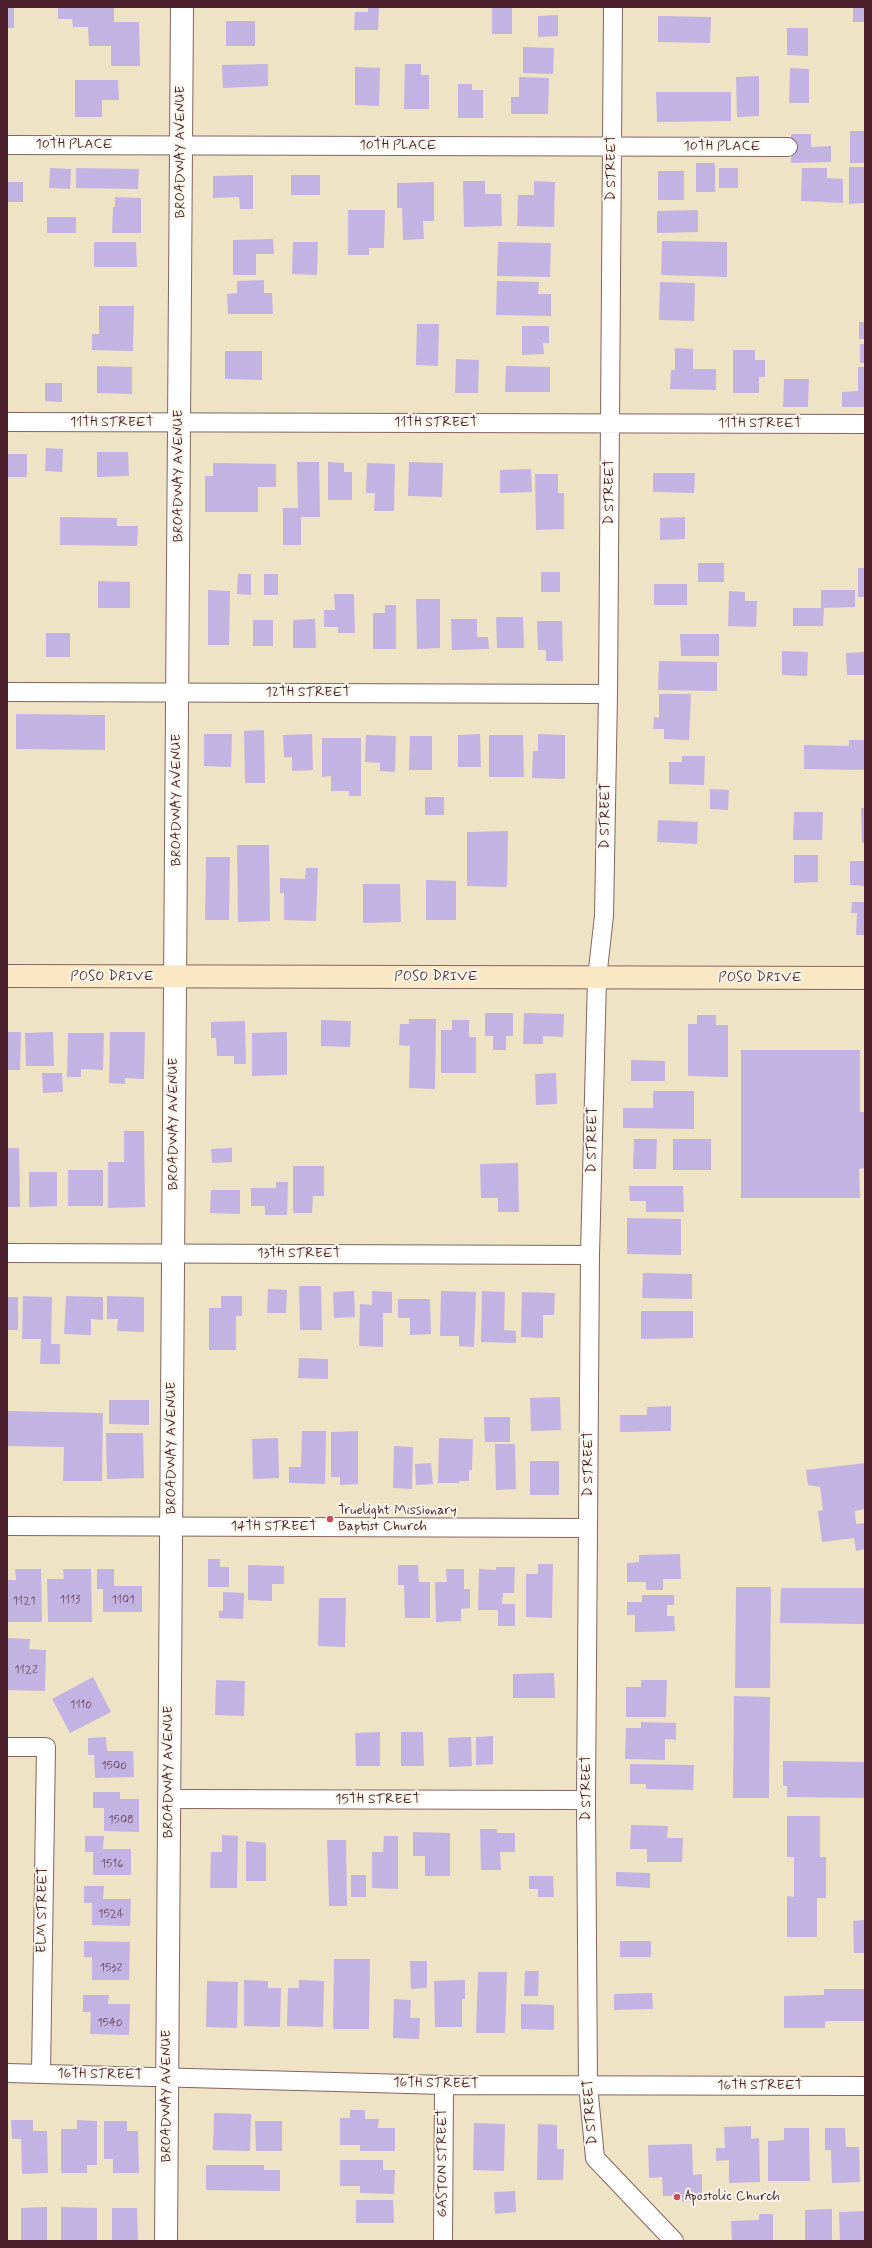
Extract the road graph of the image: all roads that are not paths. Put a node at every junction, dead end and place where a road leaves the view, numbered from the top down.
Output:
1 (182, 7) edge
2 (613, 7) edge
3 (7, 145) edge
4 (181, 146) junction
5 (612, 147) junction
6 (788, 147) dead end
7 (7, 422) edge
8 (179, 423) junction
9 (610, 424) junction
10 (865, 424) edge
11 (7, 692) edge
12 (178, 693) junction
13 (608, 694) junction
14 (7, 976) edge
15 (175, 977) junction
16 (597, 978) junction
17 (865, 978) edge
18 (7, 1253) edge
19 (173, 1254) junction
20 (590, 1255) junction
21 (7, 1526) edge
22 (171, 1527) junction
23 (588, 1528) junction
24 (7, 1747) edge
25 (169, 1799) junction
26 (586, 1800) junction
27 (7, 2073) edge
28 (41, 2074) junction
29 (168, 2076) junction
30 (444, 2085) junction
31 (588, 2085) junction
32 (865, 2086) edge
33 (166, 2241) edge
34 (443, 2241) edge
35 (674, 2241) edge

1 - 4 street, BROADWAY AVENUE
2 - 5 street, D STREET
3 - 4 street, 10TH PLACE
4 - 5 street, 10TH PLACE
4 - 8 street, BROADWAY AVENUE
5 - 6 street, 10TH PLACE
5 - 9 street, D STREET
7 - 8 street, 11TH STREET
8 - 9 street, 11TH STREET
8 - 12 street, BROADWAY AVENUE
9 - 10 street, 11TH STREET
9 - 13 street, D STREET
11 - 12 street, 12TH STREET
12 - 13 street, 12TH STREET
12 - 15 street, BROADWAY AVENUE
13 - 16 street, D STREET
14 - 15 main road, POSO DRIVE
15 - 16 main road, POSO DRIVE
15 - 19 street, BROADWAY AVENUE
16 - 17 main road, POSO DRIVE
16 - 20 street, D STREET
18 - 19 street, 13TH STREET
19 - 20 street, 13TH STREET
19 - 22 street, BROADWAY AVENUE
20 - 23 street, D STREET
21 - 22 street, 14TH STREET
22 - 23 street, 14TH STREET
22 - 25 street, BROADWAY AVENUE
23 - 26 street, D STREET
24 - 28 street, ELM STREET
25 - 26 street, 15TH STREET
25 - 29 street, BROADWAY AVENUE
26 - 31 street, D STREET
27 - 28 street, 16TH STREET
28 - 29 street, 16TH STREET
29 - 30 street, 16TH STREET
29 - 33 street, BROADWAY AVENUE
30 - 31 street, 16TH STREET
30 - 34 street, GASTON STREET
31 - 32 street, 16TH STREET
31 - 35 street, D STREET

